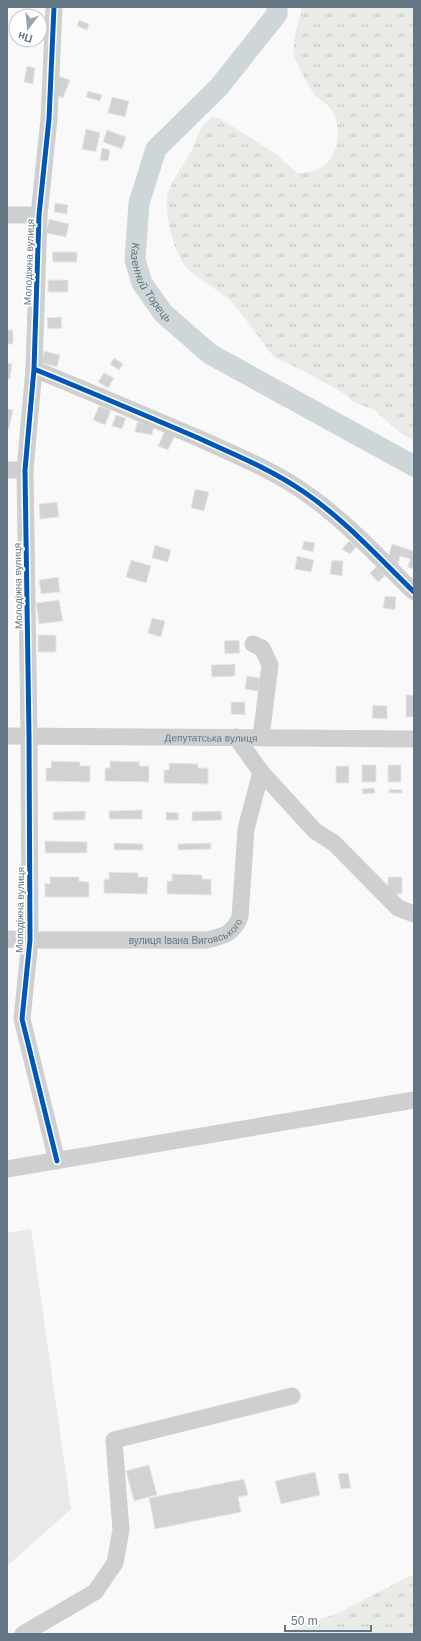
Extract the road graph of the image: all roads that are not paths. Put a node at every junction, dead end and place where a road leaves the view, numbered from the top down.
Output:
1 (54, 7) edge
2 (7, 215) edge
3 (39, 215) junction
4 (34, 369) junction
5 (7, 470) edge
6 (25, 470) junction
7 (414, 592) edge
8 (253, 644) dead end
9 (29, 735) junction
10 (7, 736) edge
11 (236, 737) junction
12 (261, 737) junction
13 (414, 739) edge
14 (261, 772) junction
15 (414, 914) edge
16 (7, 939) edge
17 (30, 940) junction
18 (414, 1100) edge
19 (57, 1161) junction
20 (7, 1169) edge
21 (292, 1396) dead end
22 (23, 1634) edge

1 - 3 street, Молодіжна вулиця
2 - 3 street
3 - 4 street, Молодіжна вулиця
4 - 6 street, Молодіжна вулиця
4 - 7 street
5 - 6 street
6 - 9 street, Молодіжна вулиця
8 - 12 street
9 - 10 street, Депутатська вулиця
9 - 11 street, Депутатська вулиця
9 - 17 street, Молодіжна вулиця
11 - 12 street, Депутатська вулиця
11 - 14 street
12 - 13 street, Депутатська вулиця
14 - 15 street
14 - 17 street, вулиця Івана Виговського
16 - 17 street, вулиця Івана Виговського
17 - 19 street, Молодіжна вулиця
18 - 19 street
19 - 20 street
21 - 22 street

